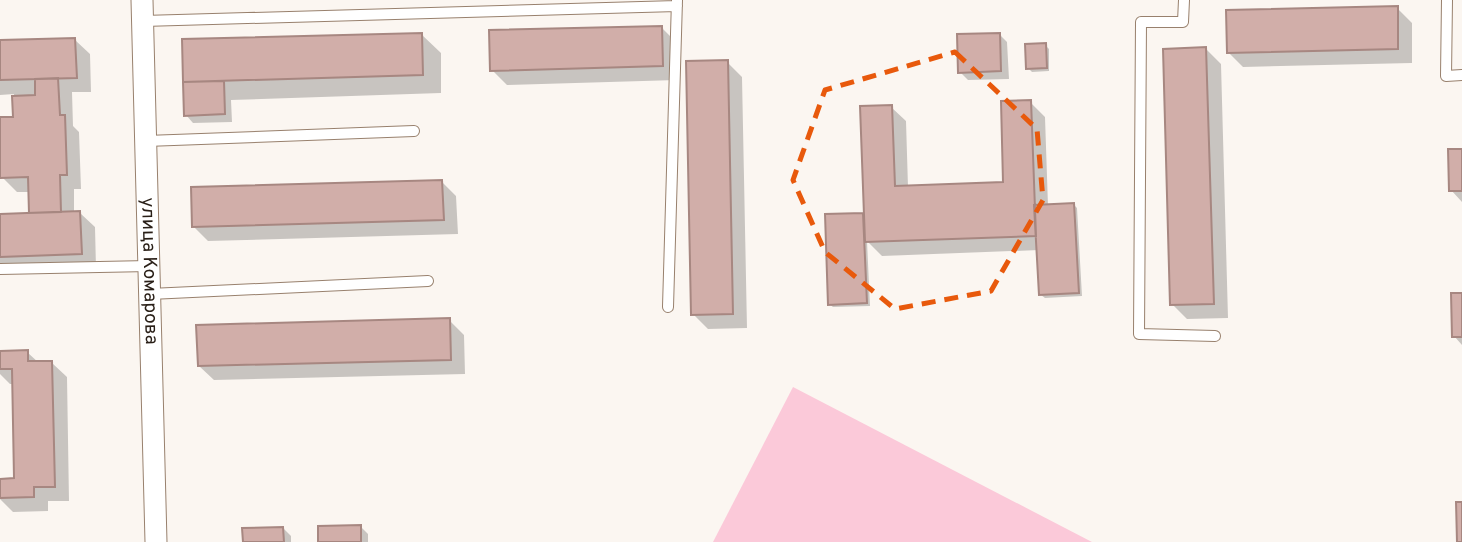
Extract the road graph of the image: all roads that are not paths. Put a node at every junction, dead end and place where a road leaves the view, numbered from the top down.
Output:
1 (142, 0) edge
2 (1184, 0) edge
3 (1447, 0) edge
4 (677, 3) edge
5 (143, 22) junction
6 (1462, 75) edge
7 (414, 131) dead end
8 (146, 141) junction
9 (149, 266) junction
10 (0, 269) edge
11 (428, 281) dead end
12 (149, 294) junction
13 (668, 307) dead end
14 (1215, 336) dead end
15 (156, 542) edge

1 - 5 street, улица Комарова
2 - 14 lane
3 - 6 lane
4 - 5 lane
4 - 13 lane
5 - 8 street, улица Комарова
7 - 8 lane
8 - 9 street, улица Комарова
9 - 10 lane
9 - 12 street, улица Комарова
11 - 12 lane
12 - 15 street, улица Комарова

